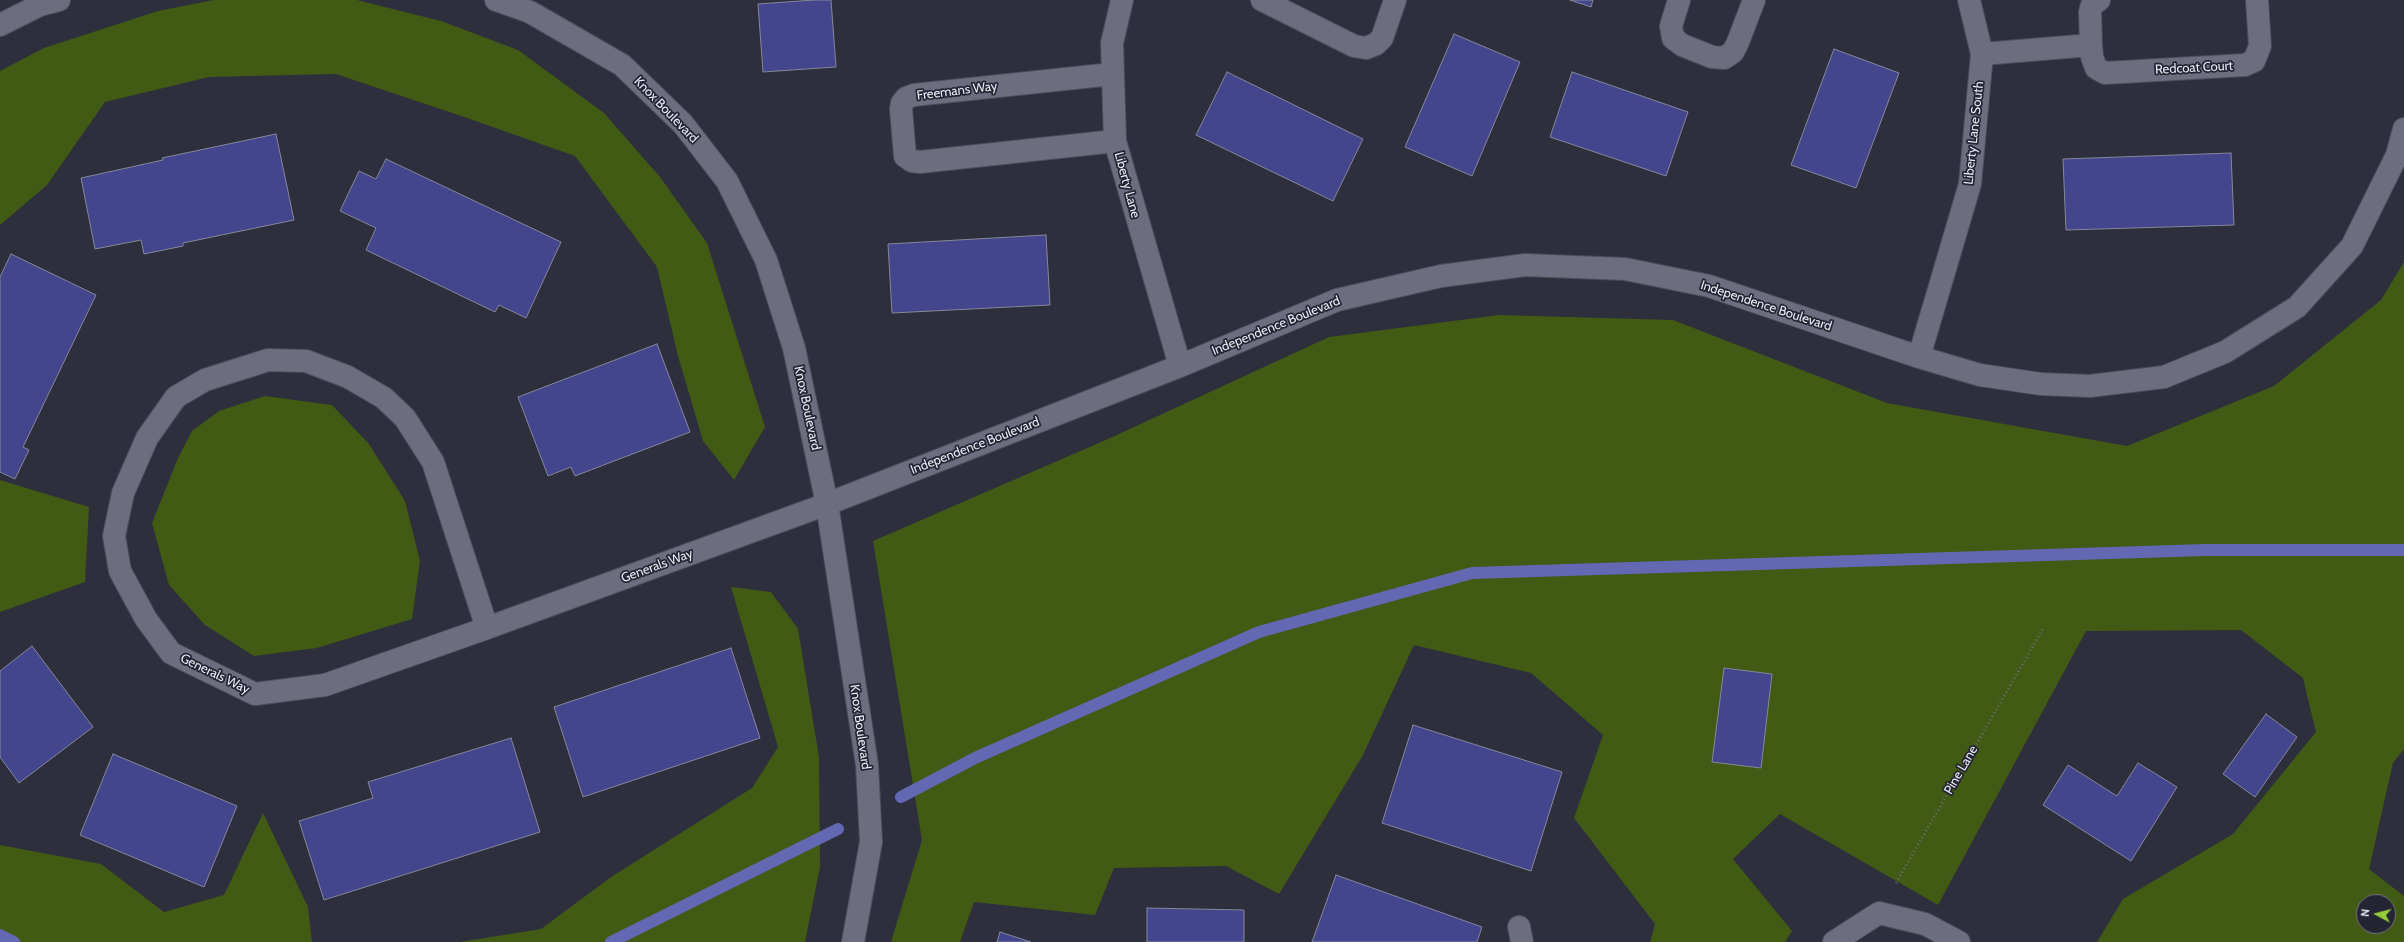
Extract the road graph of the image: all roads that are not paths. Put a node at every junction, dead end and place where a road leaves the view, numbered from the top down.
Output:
1 (59, 0) edge
2 (496, 0) edge
3 (1122, 0) edge
4 (1262, 0) edge
5 (1396, 0) edge
6 (1679, 0) edge
7 (1754, 0) edge
8 (1969, 0) edge
9 (2099, 0) edge
10 (2257, 0) edge
11 (0, 25) edge
12 (2091, 45) junction
13 (1982, 54) junction
14 (1112, 74) junction
15 (2404, 129) edge
16 (1115, 141) junction
17 (1919, 357) junction
18 (1180, 366) junction
19 (827, 504) junction
20 (487, 628) junction
21 (853, 942) edge
22 (1834, 942) edge
23 (1959, 942) edge

1 - 11 street
2 - 19 street, Knox Boulevard
3 - 14 street, Liberty Lane
4 - 5 street
6 - 7 street
8 - 13 street, Liberty Lane South
9 - 12 street, Redcoat Court
10 - 12 street, Redcoat Court
12 - 13 street
13 - 17 street, Liberty Lane South
14 - 16 street, Liberty Lane
14 - 16 street, Freemans Way
15 - 17 street, Independence Boulevard
16 - 18 street, Liberty Lane
17 - 18 street, Independence Boulevard
18 - 19 street, Independence Boulevard
19 - 20 street, Generals Way
19 - 21 street, Knox Boulevard
20 - 20 street, Generals Way
22 - 23 street

